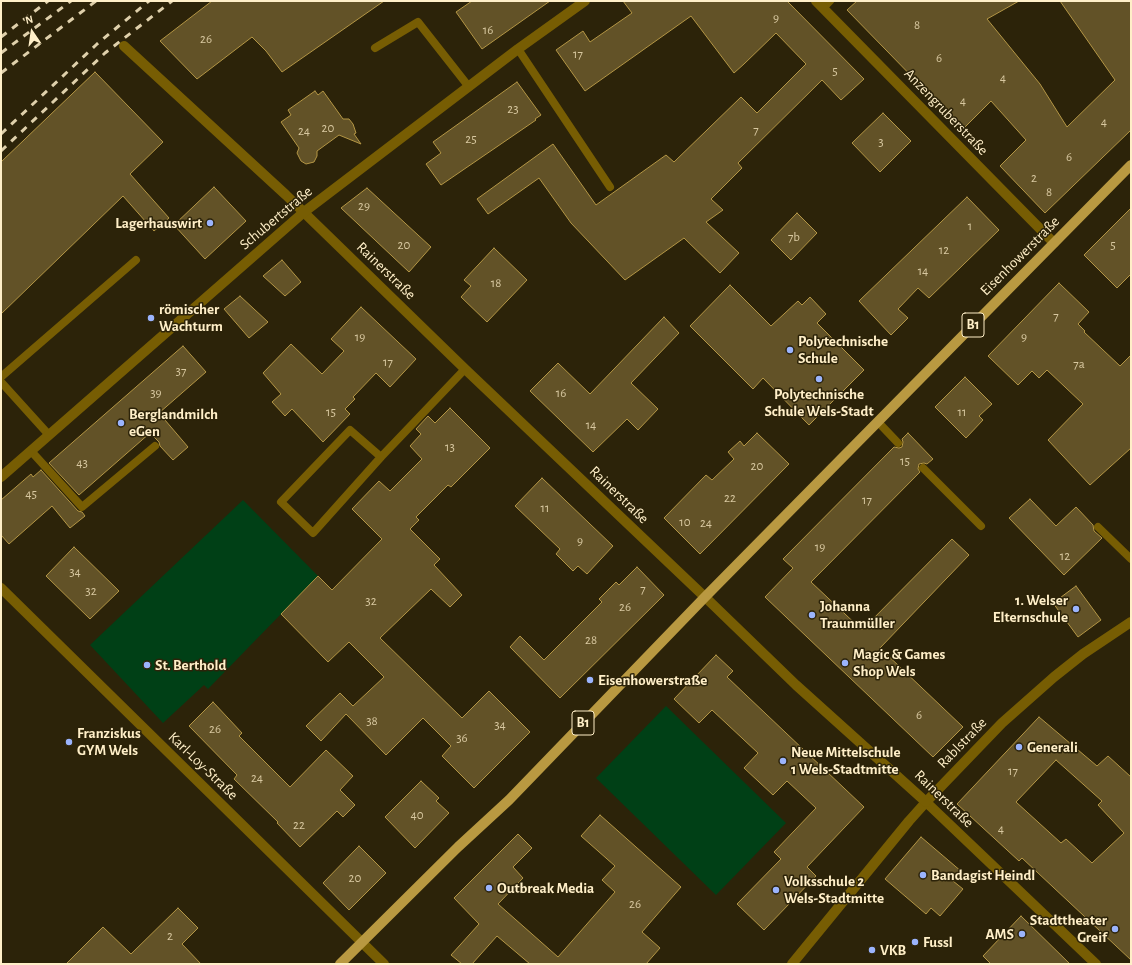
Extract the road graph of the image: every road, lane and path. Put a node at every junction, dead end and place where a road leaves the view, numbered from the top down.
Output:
1 (585, 1) edge
2 (823, 3) edge
3 (124, 46) dead end
4 (374, 48) dead end
5 (518, 49) junction
6 (469, 87) junction
7 (1131, 165) edge
8 (610, 187) dead end
9 (304, 212) junction
10 (1054, 243) junction
11 (136, 260) dead end
12 (465, 369) junction
13 (1, 377) edge
14 (1, 382) edge
15 (878, 422) junction
16 (49, 435) junction
17 (898, 443) dead end
18 (155, 446) dead end
19 (31, 451) junction
20 (381, 457) junction
21 (923, 468) dead end
22 (1, 477) edge
23 (981, 526) dead end
24 (1098, 527) dead end
25 (1131, 559) edge
26 (1, 588) edge
27 (705, 597) junction
28 (1131, 622) edge
29 (926, 802) junction
30 (361, 942) junction
31 (340, 964) edge
32 (384, 964) edge
33 (792, 964) edge
34 (1096, 964) edge

1 - 5 street, Schubertstraße
2 - 10 street, Anzengruberstraße
3 - 9 street, Rainerstraße
4 - 6 lane
5 - 6 street, Schubertstraße
5 - 8 lane
6 - 9 street, Schubertstraße
7 - 10 main road, Eisenhowerstraße / B1
9 - 12 street, Rainerstraße
9 - 16 street, Schubertstraße
10 - 15 main road, Eisenhowerstraße / B1
11 - 13 lane
12 - 20 lane
12 - 27 street, Rainerstraße
14 - 16 lane
15 - 17 lane
15 - 27 main road, Eisenhowerstraße / B1
16 - 19 street, Schubertstraße
18 - 19 lane
19 - 22 street, Schubertstraße
20 - 20 lane
21 - 23 lane
24 - 25 lane
26 - 30 street, Karl-Loy-Straße
27 - 29 street, Rainerstraße
27 - 30 main road, Eisenhowerstraße / B1
28 - 29 street, Rablstraße
29 - 33 street, Rablstraße
29 - 34 street, Rainerstraße
30 - 31 main road, Eisenhowerstraße / B1
30 - 32 street, Karl-Loy-Straße

